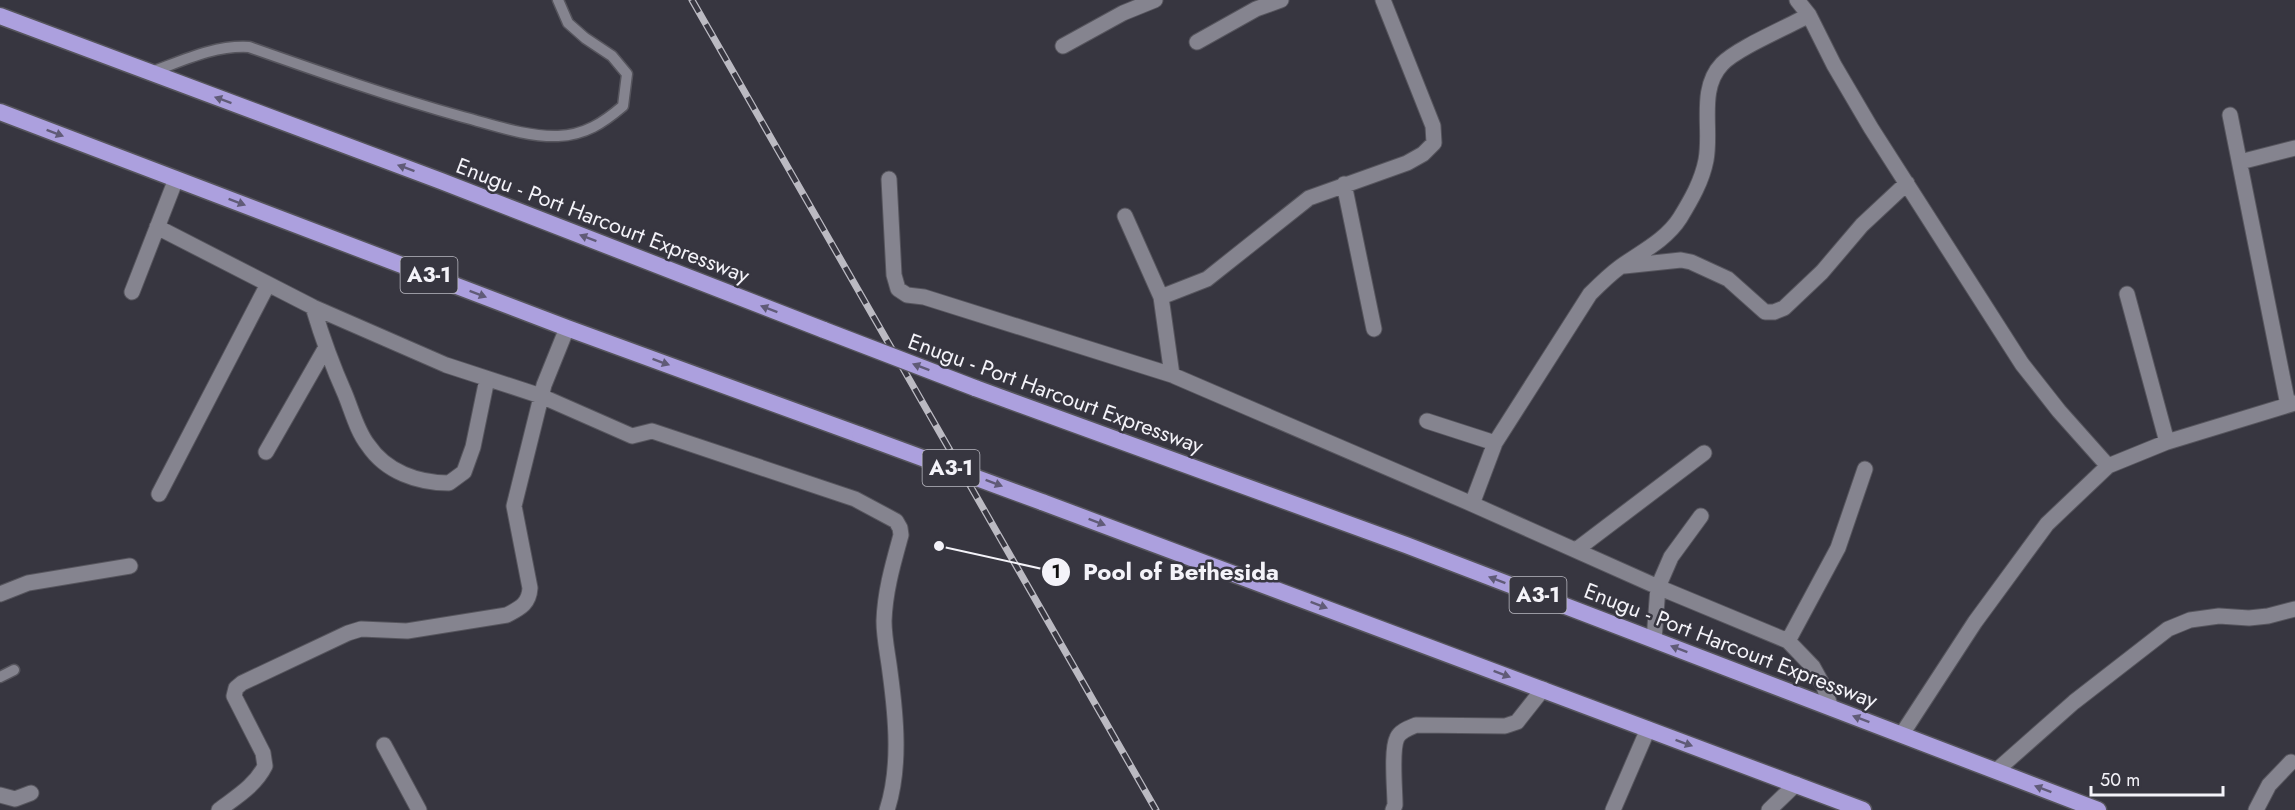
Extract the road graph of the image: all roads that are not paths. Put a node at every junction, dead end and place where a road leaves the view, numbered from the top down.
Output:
1 (558, 0) edge
2 (1155, 0) edge
3 (1281, 0) edge
4 (1383, 0) edge
5 (1797, 0) edge
6 (1255, 4) edge
7 (1809, 15) junction
8 (0, 16) edge
9 (1197, 42) dead end
10 (1063, 46) dead end
11 (148, 73) junction
12 (0, 112) edge
13 (2230, 115) dead end
14 (2295, 148) edge
15 (2240, 162) junction
16 (176, 179) junction
17 (889, 179) dead end
18 (1907, 183) junction
19 (1344, 184) junction
20 (1125, 216) dead end
21 (157, 227) junction
22 (1621, 266) junction
23 (268, 284) junction
24 (132, 292) dead end
25 (2127, 294) dead end
26 (1161, 297) junction
27 (313, 307) junction
28 (567, 328) junction
29 (1374, 329) dead end
30 (325, 349) junction
31 (1172, 375) junction
32 (487, 379) junction
33 (540, 396) junction
34 (2292, 404) edge
35 (1427, 421) dead end
36 (2167, 442) junction
37 (1495, 443) junction
38 (266, 453) dead end
39 (1704, 453) dead end
40 (2108, 466) junction
41 (1865, 469) dead end
42 (159, 494) dead end
43 (1472, 504) junction
44 (1701, 516) dead end
45 (1576, 550) junction
46 (129, 566) dead end
47 (1658, 587) junction
48 (0, 594) edge
49 (2295, 609) edge
50 (1654, 640) junction
51 (1788, 640) junction
52 (14, 670) dead end
53 (0, 677) edge
54 (1543, 689) junction
55 (1831, 708) junction
56 (1648, 729) junction
57 (1902, 734) junction
58 (384, 745) dead end
59 (2291, 762) dead end
60 (1997, 770) junction
61 (1796, 784) junction
62 (31, 793) dead end
63 (0, 795) edge
64 (219, 810) edge
65 (419, 810) edge
66 (887, 810) edge
67 (1393, 810) edge
68 (1613, 810) edge
69 (1768, 810) edge
70 (1863, 810) edge
71 (2098, 810) edge
72 (2256, 810) edge

1 - 11 lane
2 - 10 street
3 - 6 street
4 - 19 street
5 - 7 street
6 - 9 street
7 - 18 street
7 - 22 street
8 - 11 highway, Enugu - Port Harcourt Expressway / A3-1
50 -> 11 highway, Enugu - Port Harcourt Expressway / A3-1, bridge
12 -> 16 highway, A3-1
13 - 15 street
14 - 15 street
15 - 34 street
16 - 21 street
16 -> 28 highway, A3-1
17 - 31 street
18 - 22 street
18 - 40 street
19 - 26 street
19 - 29 street
20 - 26 street
21 - 23 street
21 - 24 street
22 - 37 street
23 - 27 street
23 - 42 street
25 - 36 street
26 - 31 street
27 - 30 street
27 - 32 street
28 - 33 street
28 -> 54 highway, A3-1, bridge
30 - 32 street
30 - 38 street
31 - 43 street
32 - 33 street
33 - 64 street
33 - 66 street
34 - 36 street
35 - 37 street
36 - 40 street
37 - 43 street
39 - 45 street
40 - 57 street
41 - 51 street
43 - 45 street
44 - 47 street
45 - 47 street
46 - 48 street
47 - 50 street
47 - 51 street
49 - 60 street
55 -> 50 highway, Enugu - Port Harcourt Expressway / A3-1
51 - 55 street
52 - 53 lane
54 - 56 highway, A3-1
54 - 67 street
57 -> 55 highway, Enugu - Port Harcourt Expressway / A3-1
56 -> 61 highway, A3-1
56 - 68 street
57 - 60 highway, Enugu - Port Harcourt Expressway / A3-1
58 - 65 street
59 - 72 street
71 -> 60 highway, Enugu - Port Harcourt Expressway / A3-1
61 - 69 street
61 - 70 highway, A3-1
62 - 63 street

